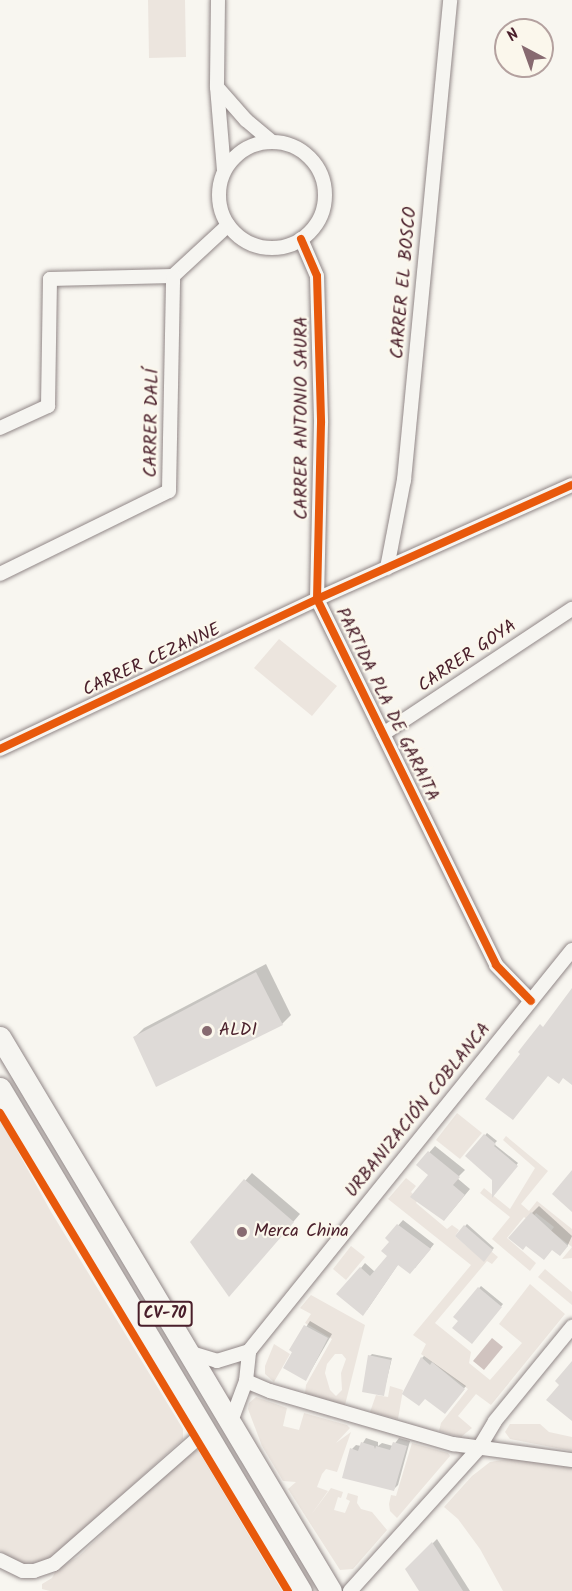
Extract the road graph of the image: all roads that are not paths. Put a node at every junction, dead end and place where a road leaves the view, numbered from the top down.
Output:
1 (218, 0) edge
2 (450, 0) edge
3 (217, 87) junction
4 (272, 142) junction
5 (224, 171) junction
6 (228, 225) junction
7 (301, 239) junction
8 (173, 276) junction
9 (0, 428) edge
10 (572, 485) edge
11 (387, 568) junction
12 (0, 574) edge
13 (317, 599) junction
14 (572, 609) edge
15 (383, 734) junction
16 (0, 747) edge
17 (572, 950) edge
18 (531, 1001) junction
19 (0, 1037) edge
20 (0, 1088) edge
21 (572, 1327) edge
22 (249, 1351) junction
23 (188, 1352) junction
24 (246, 1381) junction
25 (230, 1425) junction
26 (206, 1431) junction
27 (479, 1448) junction
28 (572, 1460) edge
29 (0, 1560) edge
30 (301, 1591) edge
31 (331, 1591) edge
32 (350, 1591) edge

1 - 3 street
2 - 11 street, CARRER EL BOSCO
3 - 4 street
3 - 5 street
4 - 5 street
4 - 7 street
5 - 6 street
6 - 7 street
6 - 8 street
7 - 13 street, CARRER ANTONIO SAURA
8 - 9 street
8 - 12 street, CARRER DALÍ
10 - 11 street, PARTIDA PLA DE GARAITA
11 - 13 street, PARTIDA PLA DE GARAITA
13 - 15 street, PARTIDA PLA DE GARAITA
13 - 16 street, CARRER CEZANNE
14 - 15 street, CARRER GOYA
15 - 18 street, PARTIDA PLA DE GARAITA
17 - 18 street, URBANIZACIÓN COBLANCA
18 - 22 street, URBANIZACIÓN COBLANCA
19 - 23 main road, CV-70
20 - 26 main road, CV-70
21 - 27 street
22 - 23 street
22 - 24 street
23 - 25 main road, CV-70
24 - 25 street
24 - 27 street
25 - 31 main road, CV-70
26 - 29 street
26 - 30 main road, CV-70
27 - 28 street
27 - 32 street

